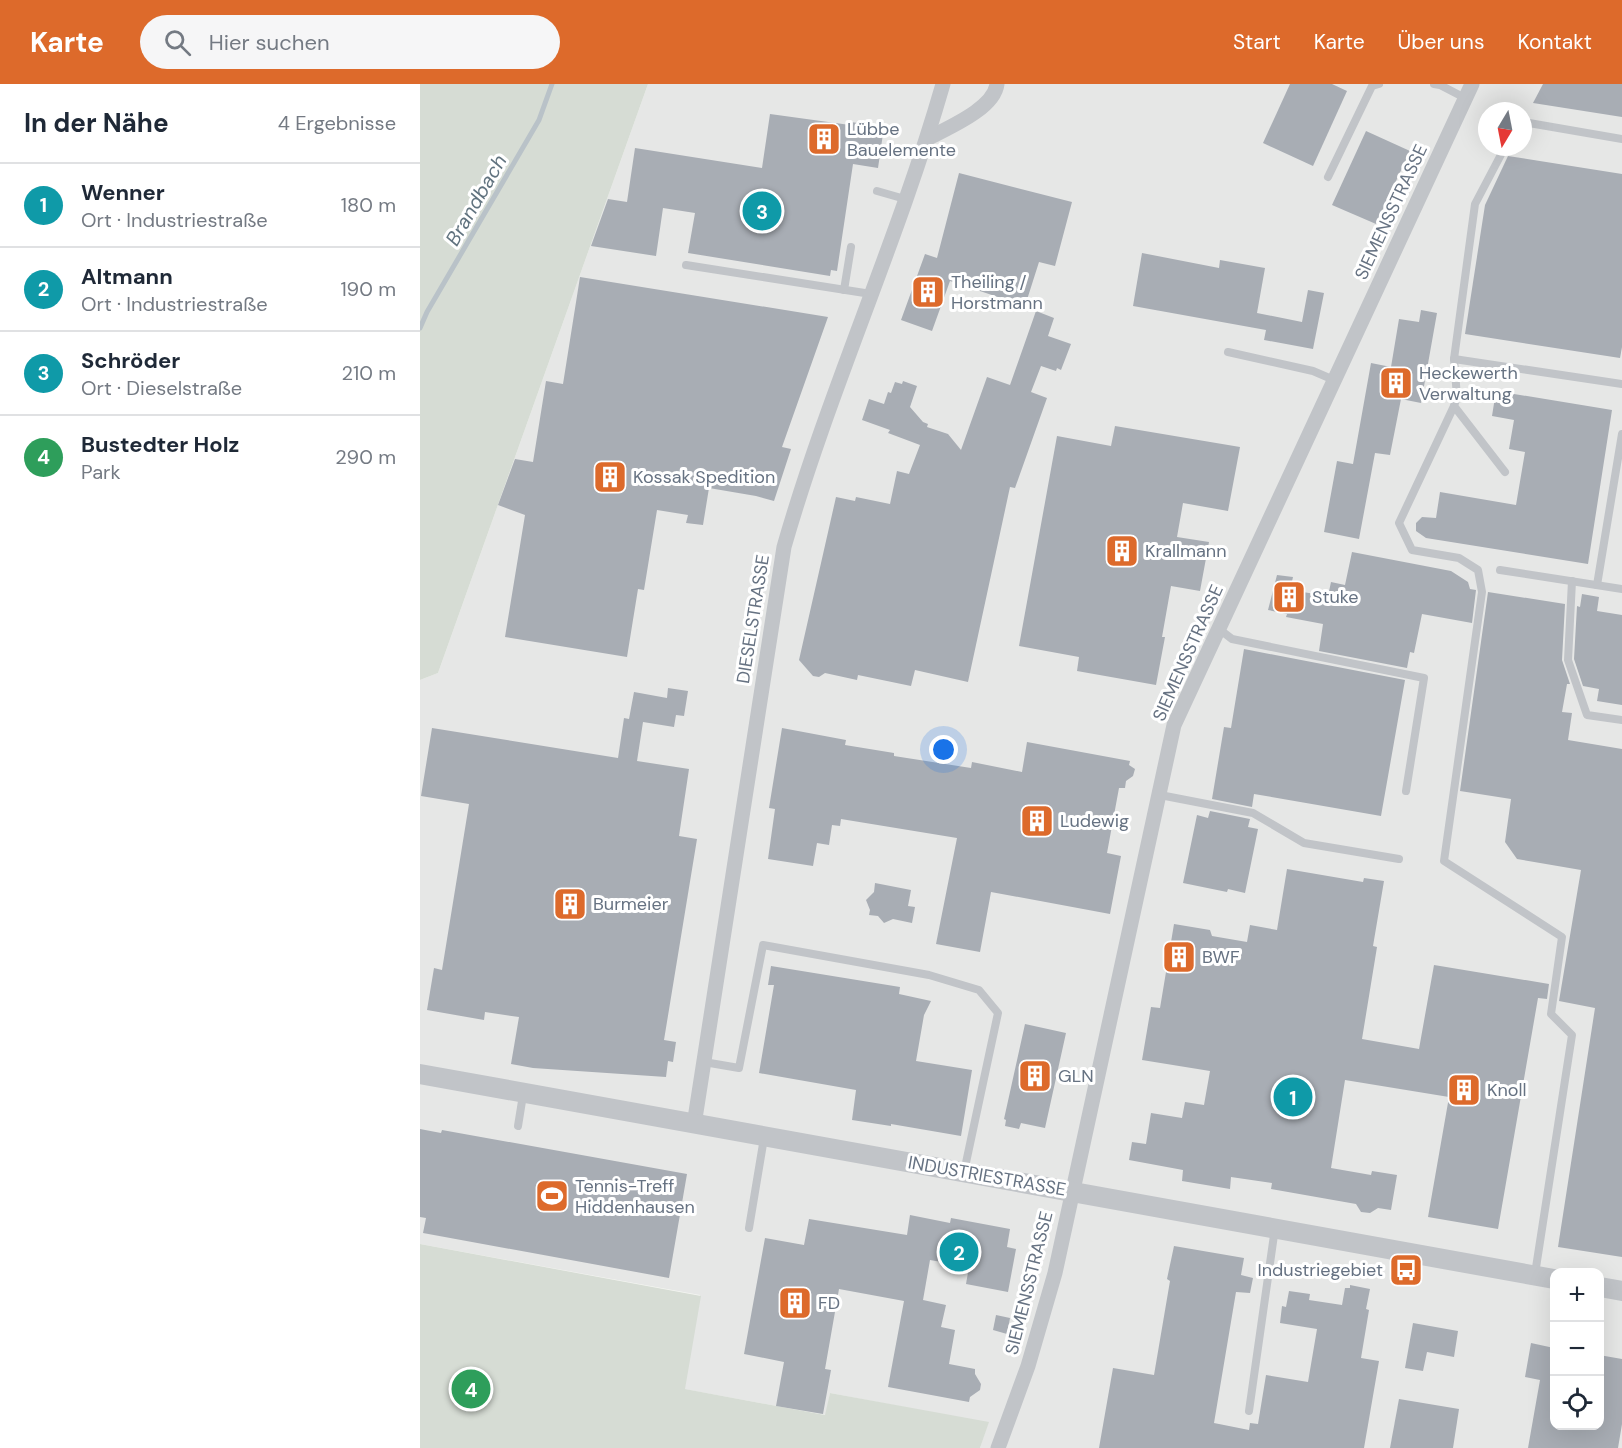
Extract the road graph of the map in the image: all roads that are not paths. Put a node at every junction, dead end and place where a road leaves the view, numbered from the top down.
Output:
1 (943, 84) edge
2 (997, 84) edge
3 (1379, 84) edge
4 (1434, 84) edge
5 (1468, 91) edge
6 (1532, 124) edge
7 (927, 139) junction
8 (1622, 139) edge
9 (1500, 156) edge
10 (1328, 177) dead end
11 (877, 191) dead end
12 (906, 199) junction
13 (851, 247) dead end
14 (686, 265) dead end
15 (844, 290) junction
16 (871, 294) junction
17 (1228, 352) dead end
18 (1454, 360) junction
19 (1334, 380) junction
20 (1622, 384) edge
21 (1454, 406) junction
22 (1622, 434) edge
23 (1505, 472) dead end
24 (1500, 570) dead end
25 (1572, 581) junction
26 (1597, 585) junction
27 (1622, 590) edge
28 (1219, 629) junction
29 (1622, 720) edge
30 (1406, 792) dead end
31 (1160, 795) junction
32 (1399, 860) dead end
33 (704, 1062) junction
34 (420, 1074) edge
35 (523, 1094) junction
36 (694, 1125) junction
37 (518, 1126) dead end
38 (764, 1137) junction
39 (964, 1172) junction
40 (1072, 1191) junction
41 (749, 1228) dead end
42 (1275, 1228) junction
43 (1535, 1275) junction
44 (1550, 1278) edge
45 (1604, 1288) edge
46 (1622, 1291) edge
47 (1249, 1411) dead end
48 (998, 1448) edge

1 - 7 street, DIESELSTRASSE
2 - 7 street
3 - 10 lane
4 - 5 lane
5 - 19 street, SIEMENSSTRASSE
6 - 8 lane
7 - 12 street, DIESELSTRASSE
9 - 18 lane
11 - 12 lane
12 - 16 street, DIESELSTRASSE
13 - 15 lane
14 - 15 lane
15 - 16 lane
16 - 33 street, DIESELSTRASSE
17 - 19 lane
18 - 20 lane
18 - 21 lane
19 - 28 street, SIEMENSSTRASSE
21 - 23 lane
21 - 43 lane
22 - 26 lane
24 - 25 lane
25 - 26 lane
25 - 29 lane
26 - 27 lane
28 - 30 lane
28 - 31 street, SIEMENSSTRASSE
31 - 32 lane
31 - 40 street, SIEMENSSTRASSE
33 - 36 street, DIESELSTRASSE
33 - 39 lane
34 - 35 street, INDUSTRIESTRASSE
35 - 36 street, INDUSTRIESTRASSE
35 - 37 lane
36 - 38 street, INDUSTRIESTRASSE
38 - 39 street, INDUSTRIESTRASSE
38 - 41 lane
39 - 40 street, INDUSTRIESTRASSE
40 - 42 street, INDUSTRIESTRASSE
40 - 48 street, SIEMENSSTRASSE
42 - 43 street, INDUSTRIESTRASSE
42 - 47 lane
43 - 44 street, INDUSTRIESTRASSE
45 - 46 street

